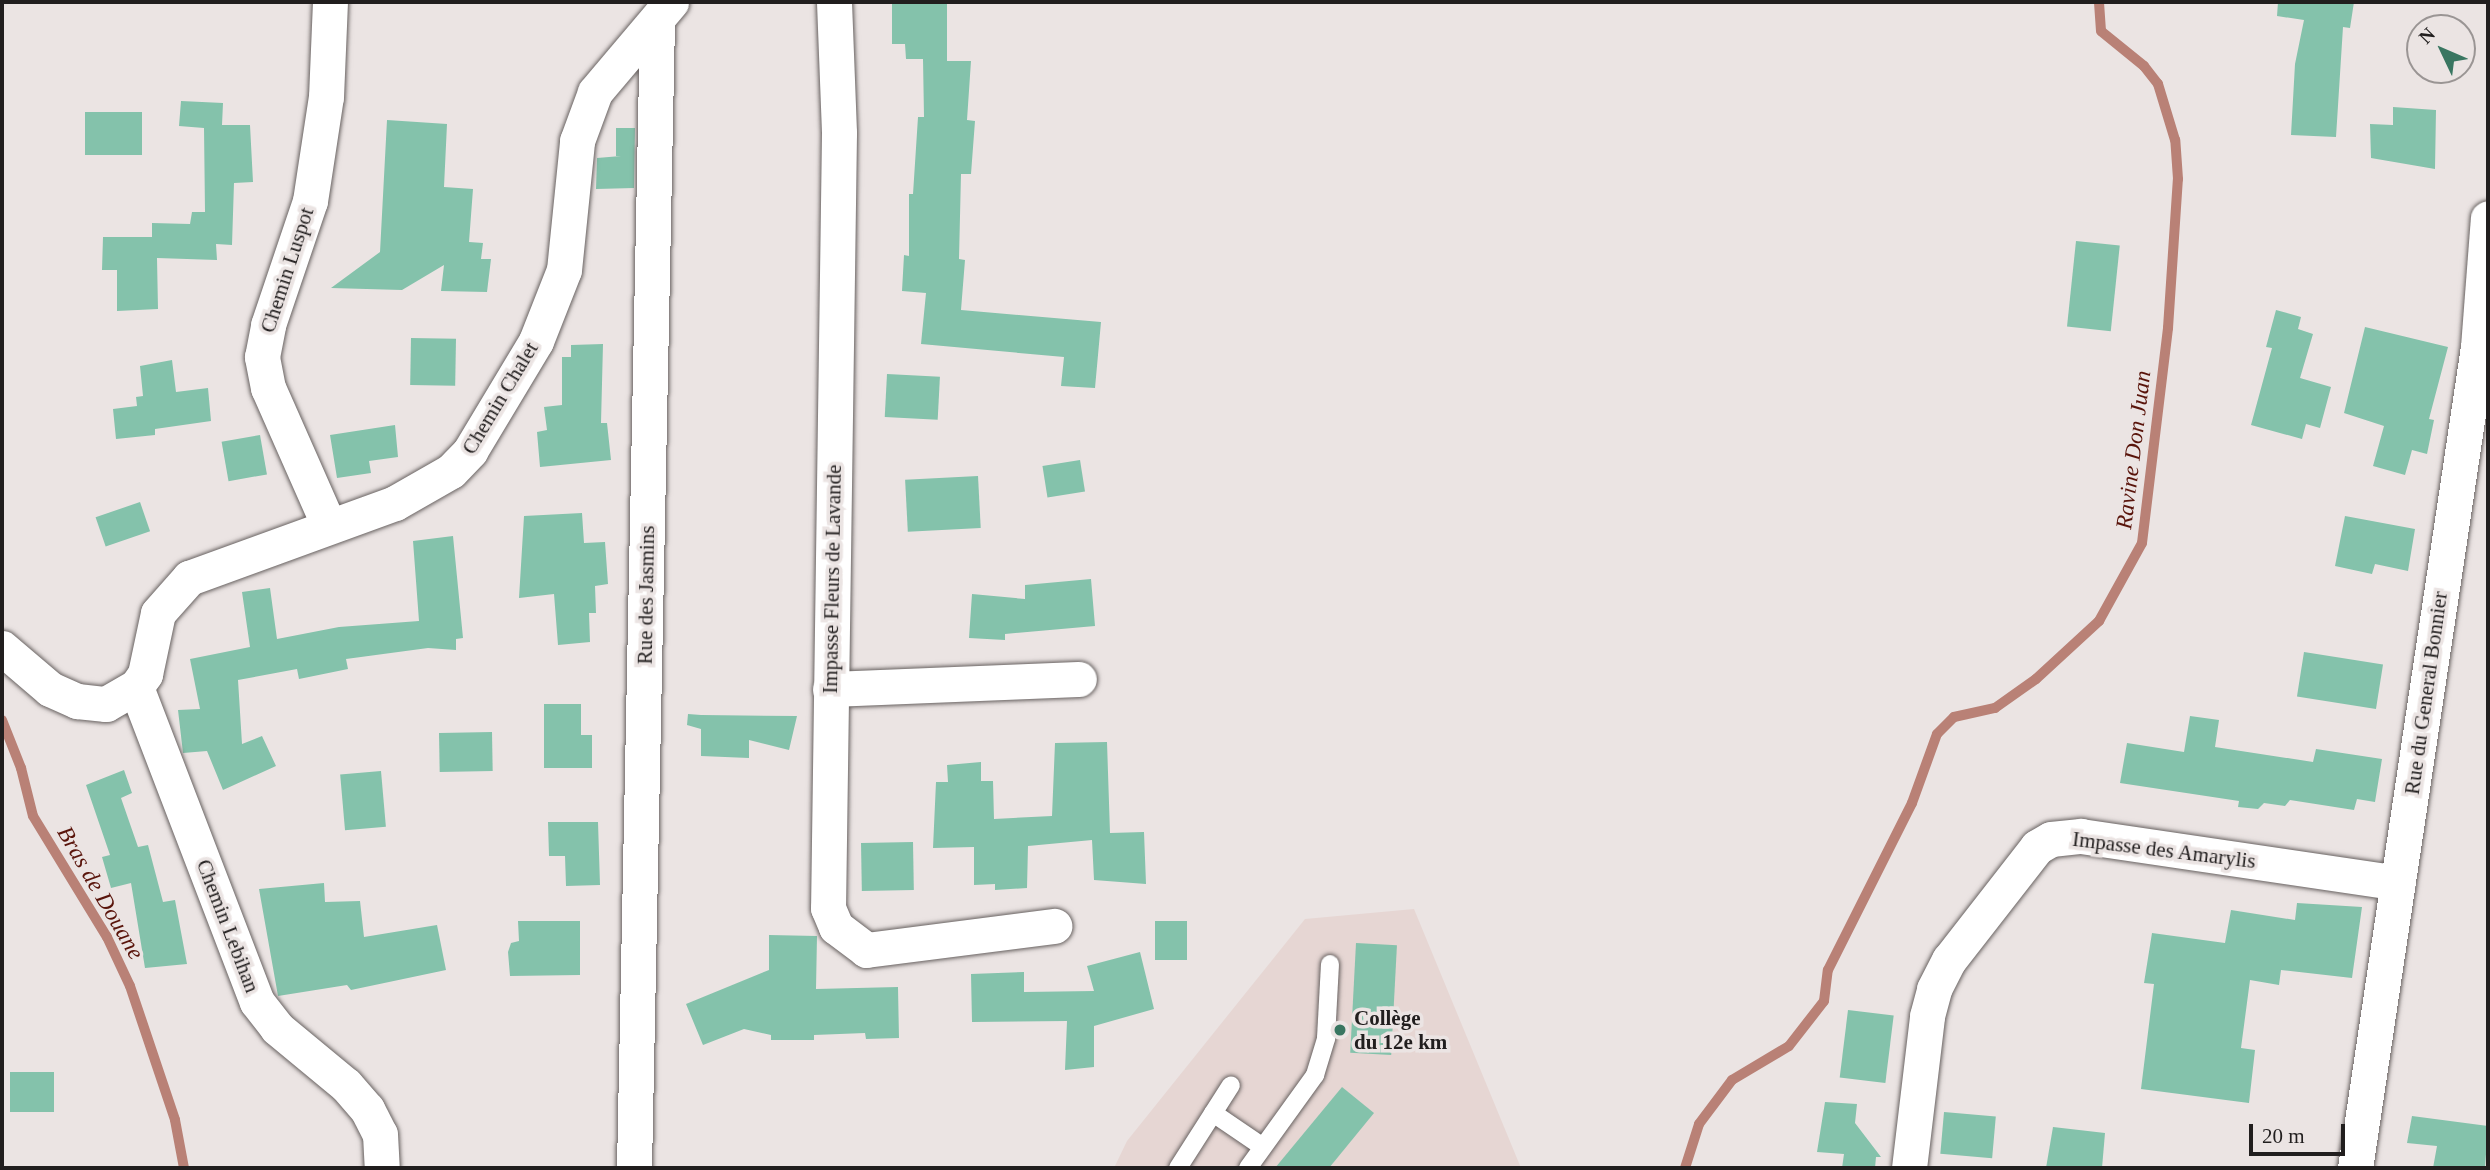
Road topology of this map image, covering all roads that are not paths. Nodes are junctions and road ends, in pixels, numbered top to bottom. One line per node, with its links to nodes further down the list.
1 (330, 2): 5 (street, Chemin Luspot)
2 (834, 2): 9 (street, Impasse Fleurs de Lavande)
3 (664, 12): 5 (street, Chemin Chalet); 17 (street, Rue des Jasmins)
4 (2488, 218): 10 (street, Rue du General Bonnier)
5 (329, 526): 8 (street, Chemin Chalet)
6 (2, 648): 8 (street)
7 (1079, 679): 9 (street)
8 (135, 687): 16 (street, Chemin Lebihan)
9 (830, 689): 11 (street, Impasse Fleurs de Lavande)
10 (2398, 883): 20 (street, Impasse des Amarylis); 21 (street, Rue du General Bonnier)
11 (1054, 926)
12 (1330, 964): 15 (lane)
13 (1231, 1085): 14 (lane)
14 (1213, 1113): 15 (lane); 18 (lane)
15 (1263, 1147): 19 (lane)
16 (382, 1168)
17 (634, 1168)
18 (1178, 1168)
19 (1248, 1168)
20 (1909, 1168)
21 (2355, 1168)

